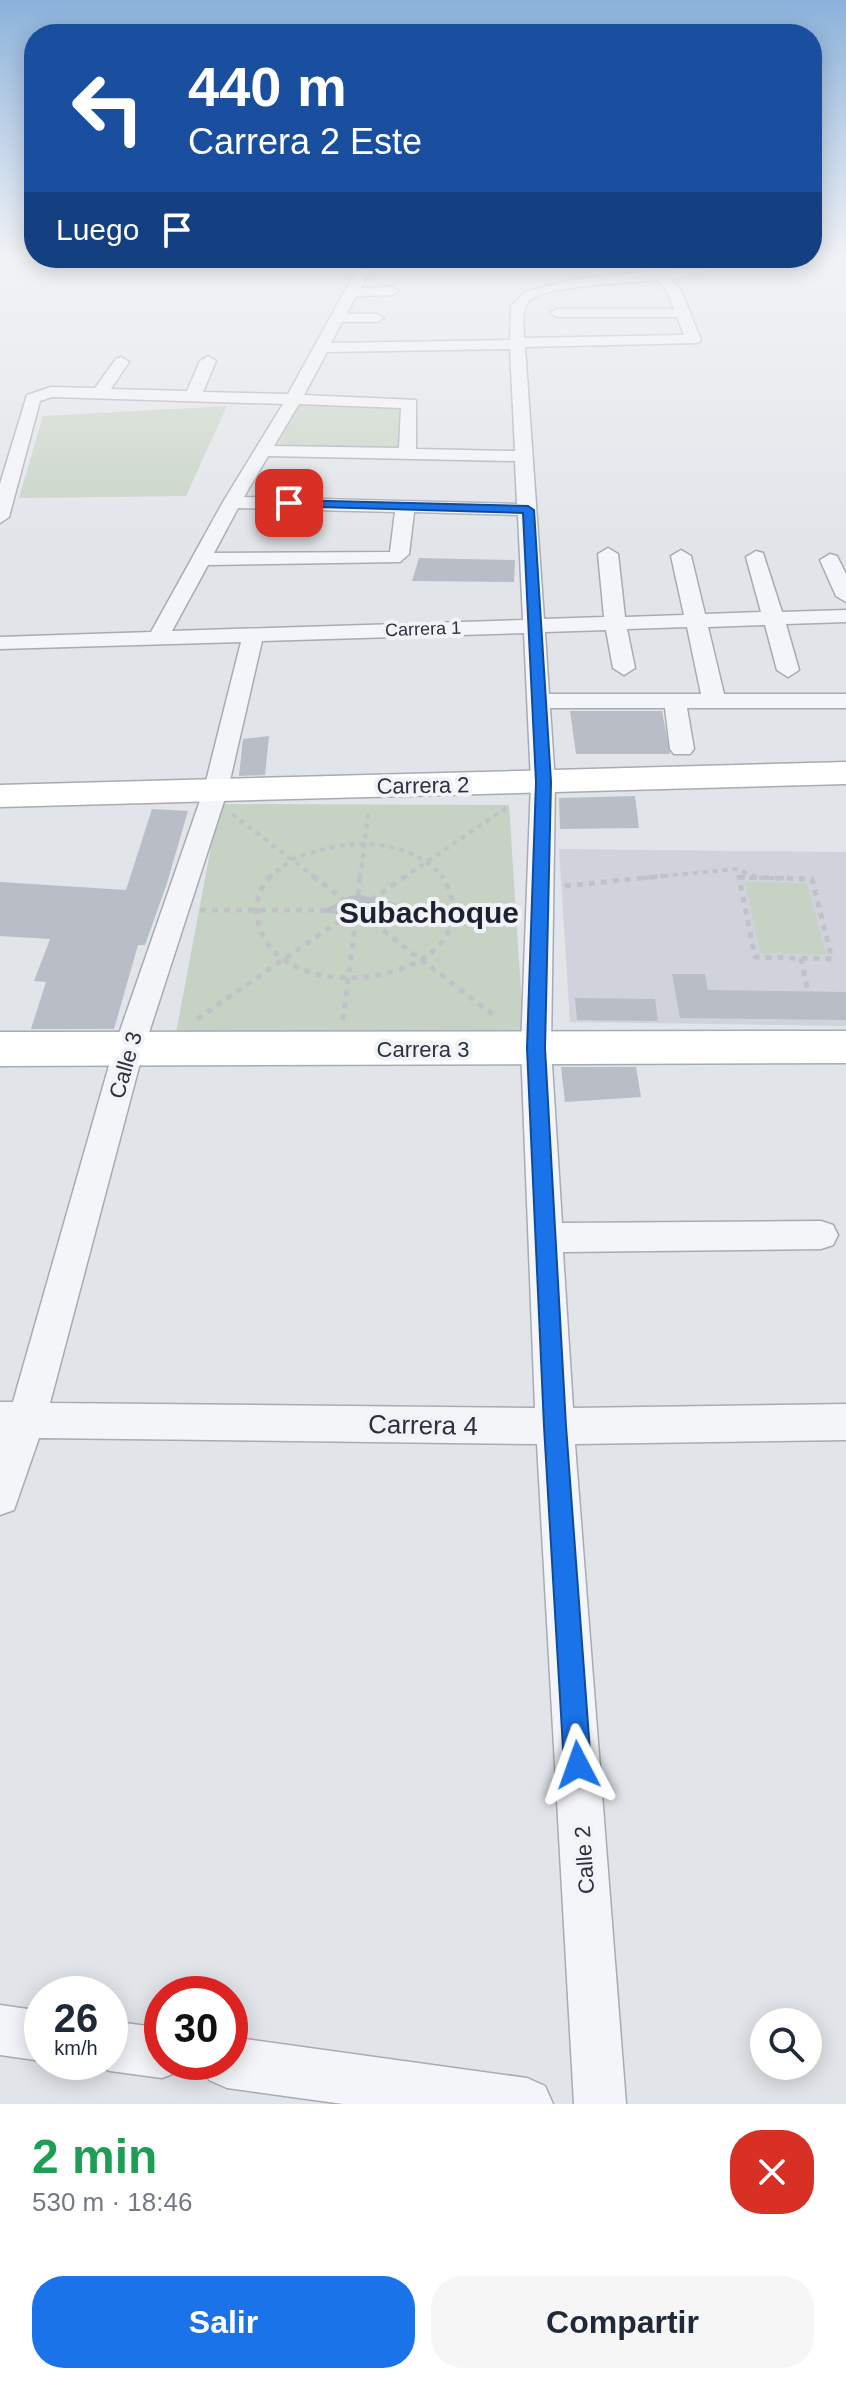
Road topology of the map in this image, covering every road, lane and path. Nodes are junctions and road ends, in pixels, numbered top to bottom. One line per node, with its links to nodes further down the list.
1 (315, 355): 7 (street)
2 (519, 355): 10 (street, Calle 2)
3 (208, 361): 6 (street)
4 (121, 362): 5 (street)
5 (100, 393): 6 (street); 11 (street)
6 (193, 396): 7 (street)
7 (294, 399): 8 (street); 9 (street)
8 (264, 451): 9 (street); 12 (street)
9 (407, 452): 10 (street)
10 (525, 456): 14 (street, Calle 2)
11 (8, 462): 15 (street)
12 (232, 502): 13 (street); 19 (street)
13 (405, 506): 14 (street); 19 (street)
14 (528, 510): 26 (street, Calle 2)
15 (0, 517)
16 (608, 554): 25 (street)
17 (681, 556): 24 (street)
18 (756, 557): 23 (street)
19 (203, 559): 28 (street)
20 (830, 560): 21 (street)
21 (846, 596)
22 (846, 616): 23 (street, Carrera 1)
23 (774, 619): 24 (street, Carrera 1); 31 (street)
24 (694, 621): 25 (street, Carrera 1); 34 (street)
25 (615, 624): 26 (street, Carrera 1); 30 (street)
26 (533, 626): 27 (street, Carrera 1); 32 (street, Calle 2)
27 (253, 635): 28 (street, Carrera 1); 40 (street, Calle 3)
28 (158, 638): 29 (street, Carrera 1)
29 (0, 643)
30 (624, 668)
31 (788, 670)
32 (540, 701): 33 (street); 38 (street, Calle 2)
33 (675, 701): 34 (street); 36 (street)
34 (714, 701): 35 (street)
35 (846, 701)
36 (682, 749)
37 (846, 773): 38 (street, Carrera 2)
38 (543, 782): 39 (street, Carrera 2); 44 (path); 47 (street, Calle 2)
39 (372, 786): 40 (street, Carrera 2); 42 (path)
40 (214, 794): 41 (street, Carrera 2); 43 (path); 50 (street, Calle 3)
41 (0, 796)
42 (365, 843): 43 (path); 44 (path); 46 (path)
43 (291, 859): 48 (path); 51 (path)
44 (427, 862): 49 (path); 54 (path)
45 (757, 877): 47 (path); 58 (path); 58 (path)
46 (358, 895)
47 (547, 898): 54 (path); 64 (street, Calle 2)
48 (344, 900)
49 (371, 900)
50 (175, 910): 51 (path); 67 (street, Calle 3)
51 (254, 910): 52 (path); 59 (path)
52 (342, 910)
53 (372, 910): 54 (path)
54 (455, 910): 60 (path)
55 (348, 915): 59 (path)
56 (364, 916): 60 (path)
57 (356, 917): 61 (path)
58 (801, 958): 62 (path)
59 (283, 960): 61 (path); 67 (path)
60 (422, 960): 61 (path); 64 (path)
61 (348, 979): 66 (path)
62 (808, 992)
63 (846, 1047): 64 (street, Carrera 3)
64 (536, 1048): 66 (street, Carrera 3); 69 (street, Calle 2)
65 (0, 1049): 67 (street, Carrera 3)
66 (340, 1049): 67 (street, Carrera 3)
67 (139, 1050): 70 (street, Calle 3)
68 (821, 1235): 69 (street)
69 (546, 1238): 72 (street, Calle 2)
70 (13, 1420): 72 (street, Carrera 4); 73 (street, Calle 3)
71 (846, 1422): 72 (street, Carrera 4)
72 (555, 1426): 78 (street, Calle 2)
73 (0, 1496)
74 (0, 2030): 75 (street)
75 (24, 2033)
76 (248, 2065): 77 (street)
77 (527, 2104)
78 (600, 2104)

